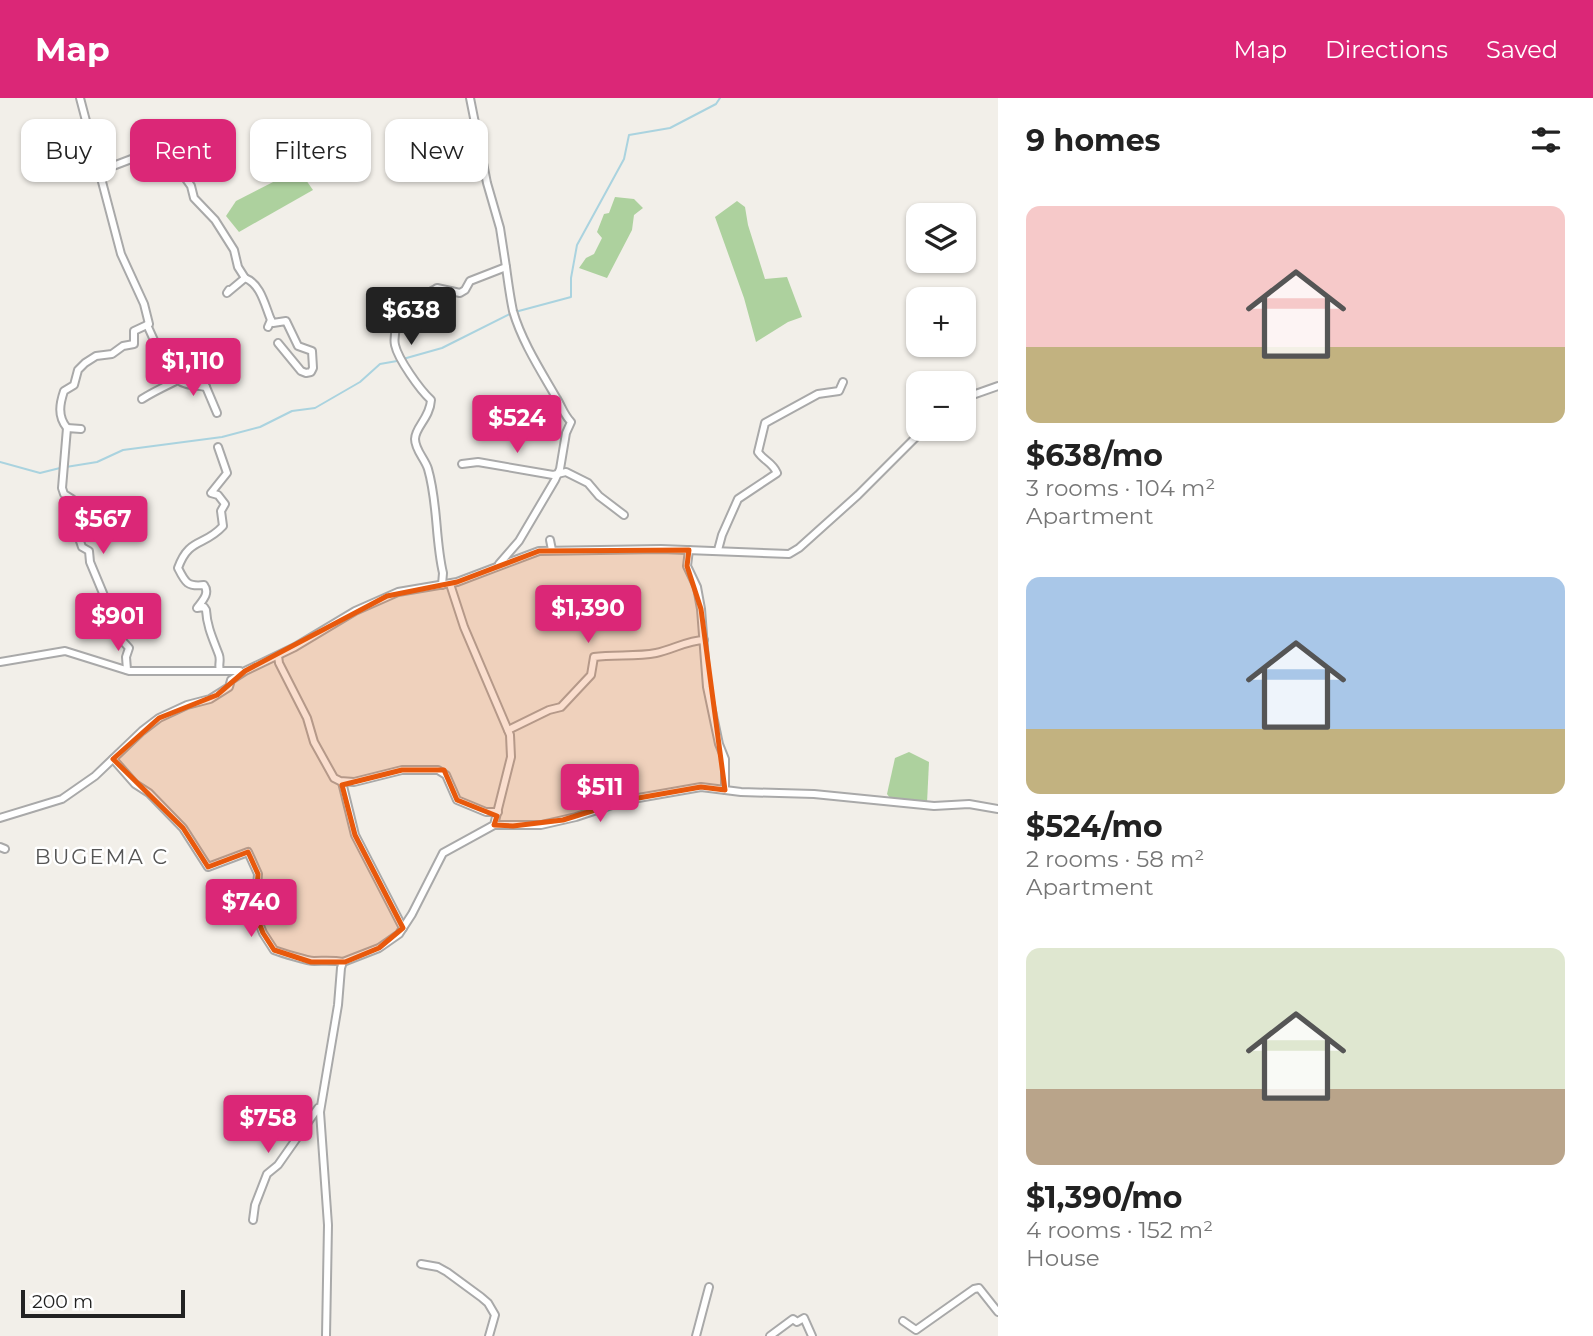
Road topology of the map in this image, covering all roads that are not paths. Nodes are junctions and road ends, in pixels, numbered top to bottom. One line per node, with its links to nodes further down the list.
1 (80, 98): 3 (street)
2 (470, 98): 6 (street)
3 (85, 119)
4 (116, 165): 7 (street)
5 (101, 182): 9 (street)
6 (506, 267): 23 (street); 30 (street)
7 (245, 278): 8 (street); 10 (street)
8 (229, 290)
9 (147, 325): 11 (street); 18 (street)
10 (278, 344)
11 (178, 381): 14 (street); 14 (street); 16 (street)
12 (843, 382): 28 (street)
13 (998, 386): 15 (street)
14 (206, 387): 17 (street)
15 (976, 394)
16 (142, 399)
17 (217, 413)
18 (66, 428): 19 (street); 34 (street)
19 (81, 429)
20 (911, 441): 28 (street)
21 (218, 447): 35 (street)
22 (462, 464): 23 (street)
23 (559, 472): 24 (street); 29 (street)
24 (624, 515)
25 (550, 540): 26 (street)
26 (552, 550): 27 (street); 29 (street)
27 (689, 550): 28 (street); 31 (street)
28 (718, 550)
29 (497, 566): 30 (street)
30 (446, 584): 32 (street); 37 (street)
31 (704, 640): 37 (street); 40 (street)
32 (278, 656): 36 (street); 39 (street)
33 (0, 662): 34 (street)
34 (127, 670): 35 (street)
35 (220, 671): 36 (street)
36 (245, 671): 38 (street)
37 (508, 730): 42 (street)
38 (113, 759): 43 (street); 46 (street)
39 (342, 782): 42 (street); 45 (street)
40 (725, 790): 41 (street); 44 (street)
41 (998, 809)
42 (498, 812): 44 (street)
43 (0, 818)
44 (494, 825): 45 (street)
45 (403, 928): 46 (street)
46 (343, 962): 47 (street)
47 (321, 1104): 48 (street); 53 (street)
48 (253, 1220)
49 (421, 1264): 54 (street)
50 (709, 1287): 55 (street)
51 (998, 1311): 52 (street)
52 (903, 1321)
53 (326, 1336)
54 (489, 1336)
55 (696, 1336)
56 (771, 1336): 57 (street)
57 (812, 1336)

